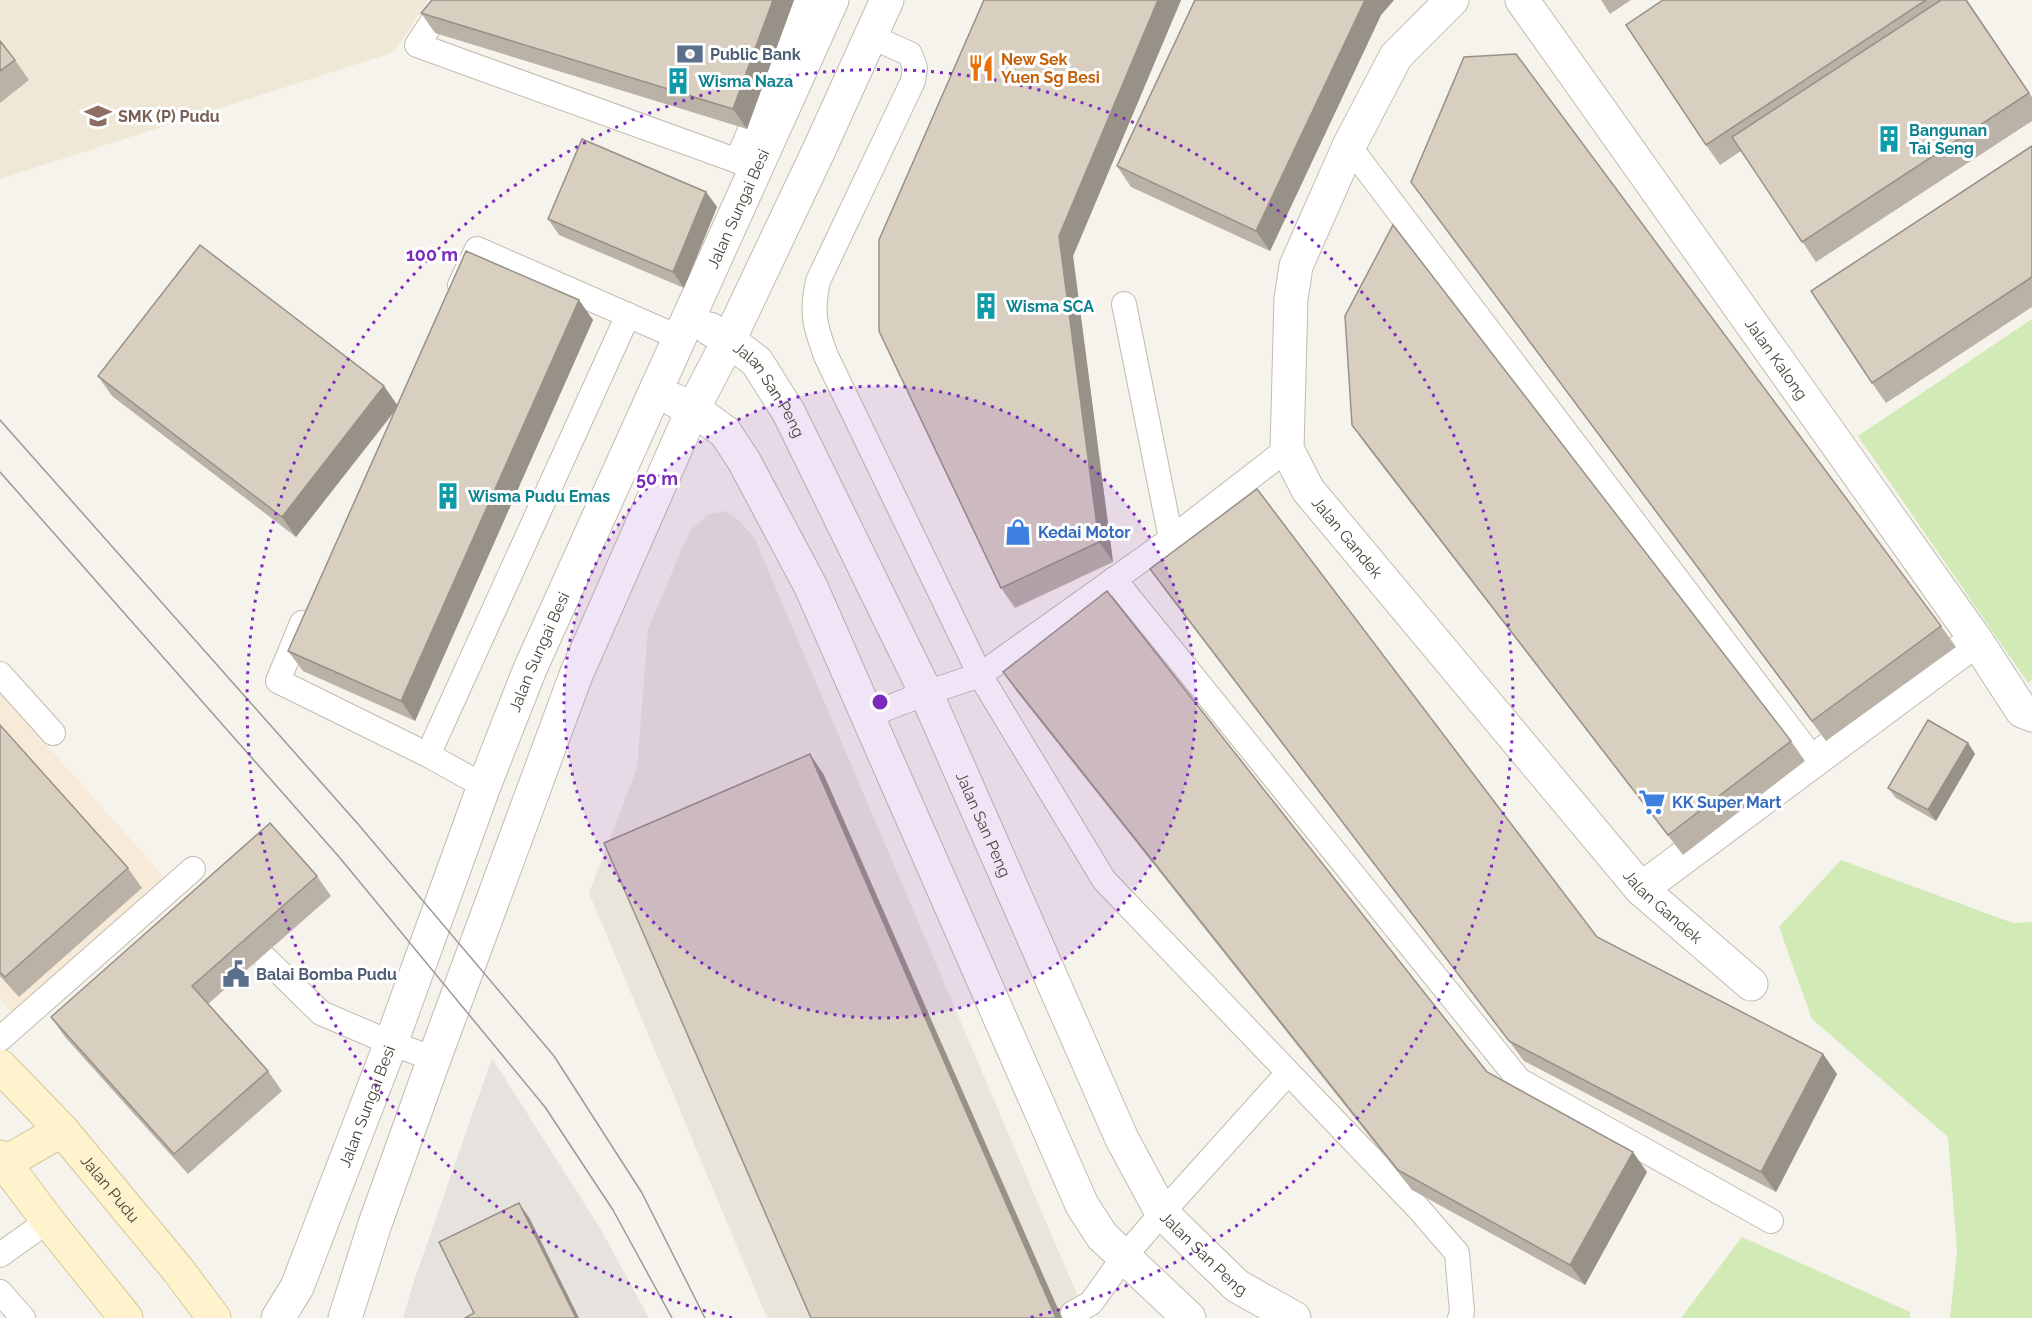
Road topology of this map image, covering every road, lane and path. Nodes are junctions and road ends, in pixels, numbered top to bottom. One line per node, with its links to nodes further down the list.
1 (447, 0): 8 (lane)
2 (887, 0): 6 (street)
3 (1452, 0): 7 (street, Jalan Gandek)
4 (1522, 0): 20 (street, Jalan Kalong)
5 (821, 5): 6 (street); 8 (street, Jalan Sungai Besi)
6 (870, 36): 13 (street); 22 (lane)
7 (1349, 146): 16 (street, Jalan Gandek); 28 (lane)
8 (747, 165): 12 (street, Jalan Sungai Besi)
9 (452, 303): 11 (lane)
10 (1124, 304): 17 (lane)
11 (628, 315): 12 (lane); 27 (lane)
12 (685, 328): 13 (street, Jalan San Peng); 14 (street, Jalan Sungai Besi)
13 (729, 340): 15 (street); 23 (street, Jalan San Peng)
14 (656, 391): 15 (street); 29 (street, Jalan Sungai Besi)
15 (693, 409): 25 (street); 36 (street)
16 (1287, 449): 17 (lane); 31 (street, Jalan Gandek)
17 (1171, 539): 18 (lane)
18 (1114, 579): 22 (lane); 43 (lane)
19 (310, 605): 27 (lane)
20 (1976, 640): 24 (street, Jalan Kalong); 28 (street)
21 (0, 674): 26 (lane)
22 (980, 675): 23 (lane); 38 (lane)
23 (926, 693): 25 (lane); 41 (street, Jalan San Peng)
24 (2032, 715)
25 (867, 717): 45 (street)
26 (53, 733)
27 (429, 755): 29 (lane)
28 (1814, 760): 31 (street)
29 (484, 786): 35 (street, Jalan Sungai Besi)
30 (193, 869): 34 (lane)
31 (1641, 889): 33 (street, Jalan Gandek)
32 (266, 959): 35 (lane)
33 (1751, 984)
34 (0, 1039)
35 (391, 1043): 36 (lane); 51 (street, Jalan Sungai Besi)
36 (434, 1059): 52 (street)
37 (0, 1066): 39 (main road, Jalan Pudu)
38 (1288, 1073): 41 (lane); 55 (lane)
39 (63, 1130): 40 (main road); 50 (main road, Jalan Pudu)
40 (3, 1160): 42 (main road)
41 (1162, 1213): 45 (lane); 54 (street, Jalan San Peng)
42 (48, 1221): 44 (lane); 49 (main road)
43 (1771, 1221)
44 (0, 1255)
45 (1124, 1258): 47 (lane); 53 (street)
46 (0, 1292): 48 (lane)
47 (1073, 1313)
48 (23, 1318)
49 (126, 1318)
50 (214, 1318)
51 (278, 1318)
52 (345, 1318)
53 (1189, 1318)
54 (1294, 1318)
55 (1460, 1318)

